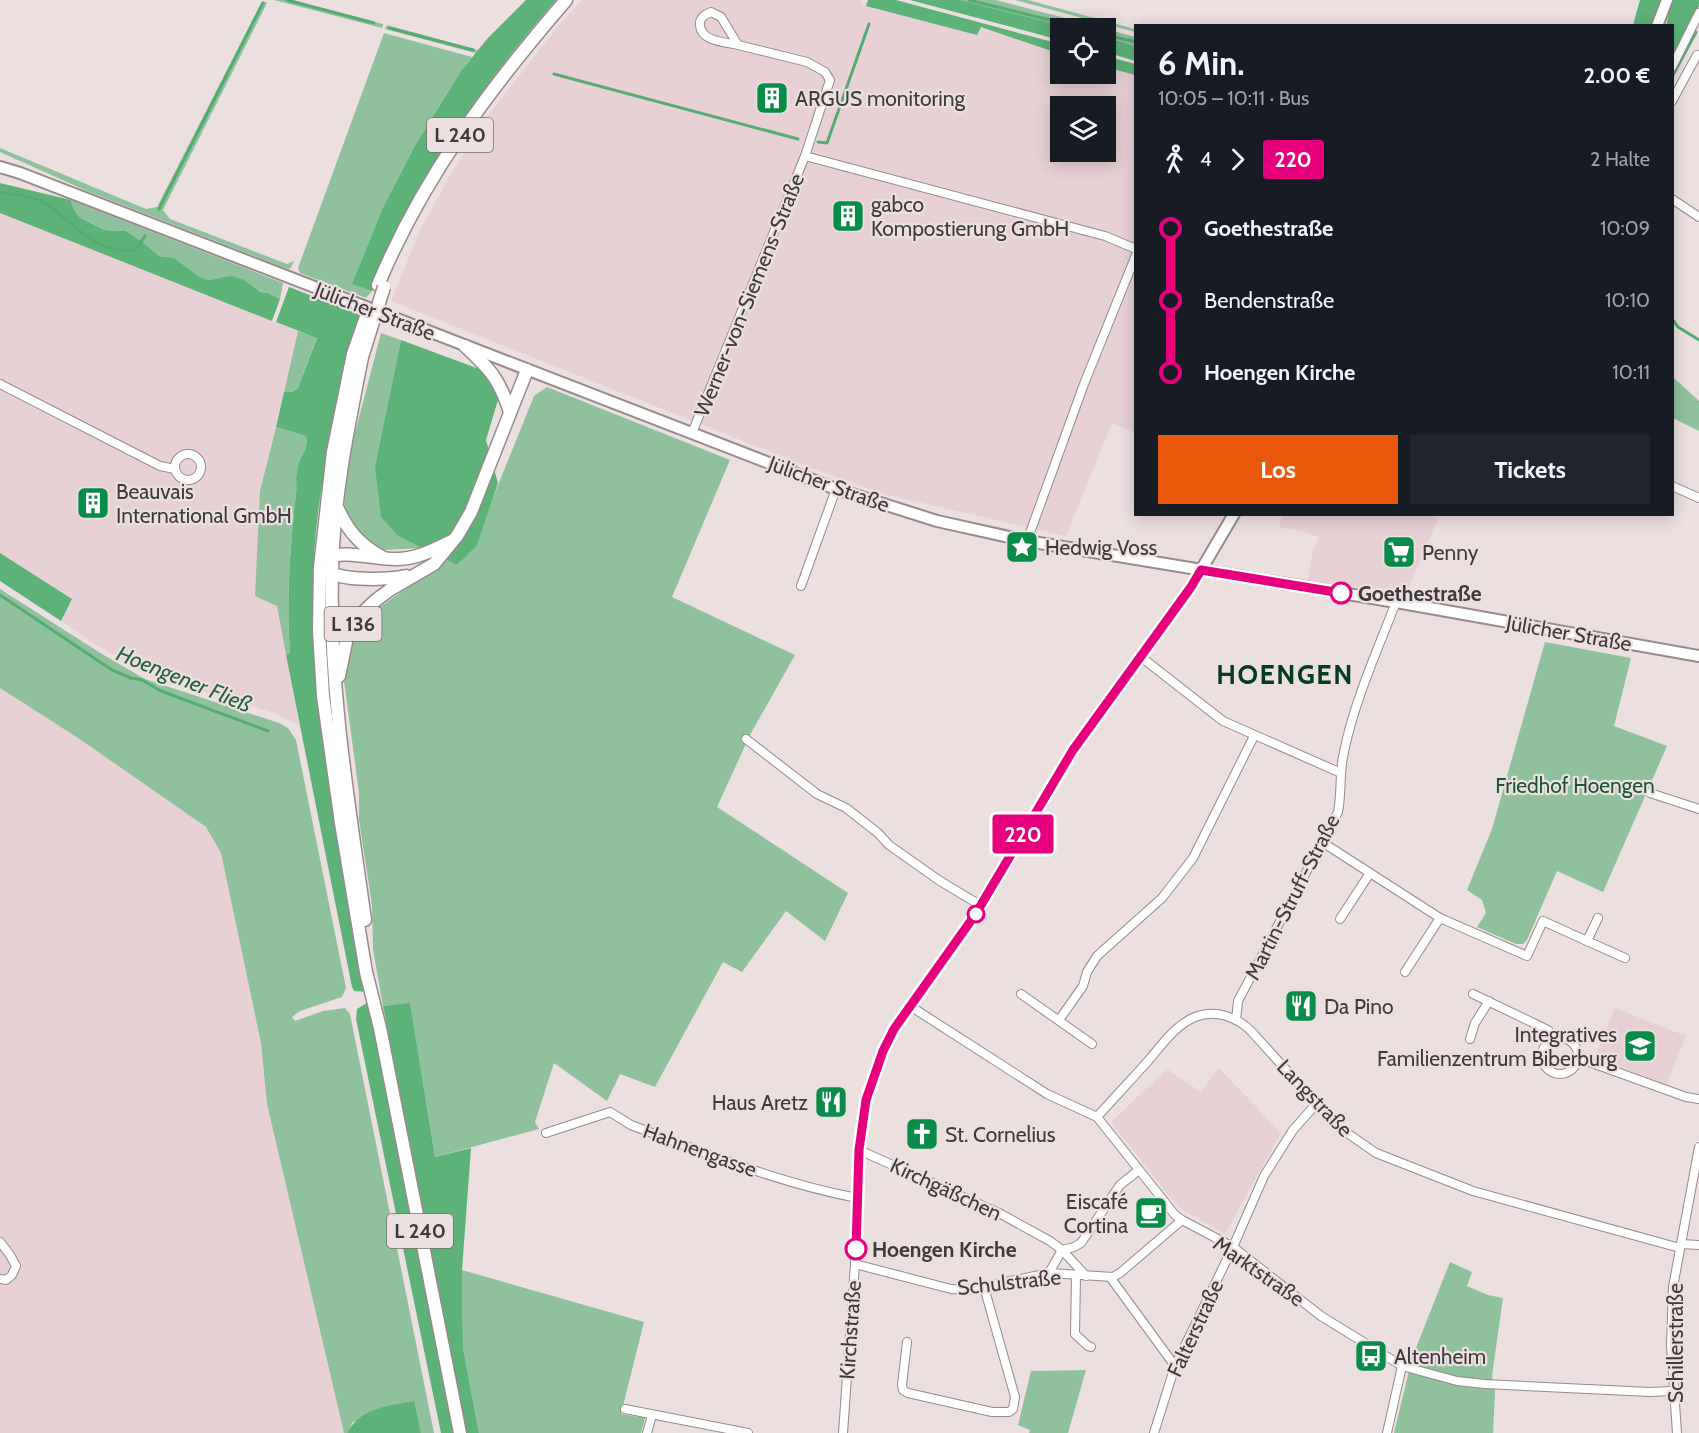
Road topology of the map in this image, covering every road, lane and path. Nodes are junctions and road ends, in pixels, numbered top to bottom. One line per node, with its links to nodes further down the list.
1 (566, 0): 17 (main road, L 240, bridge)
2 (1667, 0): 4 (main road)
3 (1699, 13): 6 (street)
4 (1658, 24)
5 (738, 45): 5 (street, Werner-von-Siemens-Straße); 10 (street, Werner-von-Siemens-Straße)
6 (1682, 48): 7 (street); 8 (street)
7 (1698, 54): 9 (street)
8 (1674, 63)
9 (1674, 96)
10 (806, 156): 14 (street, Werner-von-Siemens-Straße); 21 (street, Werner-von-Siemens-Straße)
11 (0, 167): 16 (main road, Jülicher Straße)
12 (1674, 200): 13 (street)
13 (1699, 217)
14 (1134, 248)
15 (1134, 260): 29 (street)
16 (465, 346): 18 (main road, Jülicher Straße); 20 (main road)
17 (358, 356): 26 (main road, L 240); 32 (main road, L 240)
18 (528, 370): 20 (main road, L 136); 21 (main road, Jülicher Straße)
19 (0, 384): 22 (street)
20 (510, 412): 28 (main road, L 136)
21 (692, 433): 24 (main road, Jülicher Straße)
22 (175, 469)
23 (1674, 487): 25 (street)
24 (836, 489): 29 (main road, Jülicher Straße); 36 (street)
25 (1699, 498)
26 (337, 508): 30 (main road, L 240); 31 (main road)
27 (1233, 516): 33 (main road)
28 (453, 541): 31 (main road); 34 (main road, L 136)
29 (1027, 541): 33 (main road, Jülicher Straße)
30 (332, 555): 31 (main road); 32 (main road); 35 (main road, L 240)
31 (386, 558)
32 (320, 564): 35 (main road, L 136); 54 (main road, L 240)
33 (1201, 570): 37 (main road, Jülicher Straße); 39 (street, Kirchstraße)
34 (414, 574): 35 (main road, L 136); 40 (main road, L 136)
35 (332, 575): 40 (main road, L 240)
36 (801, 586)
37 (1396, 602): 38 (main road, Jülicher Straße); 43 (street, Martin-Struff-Straße)
38 (1699, 656)
39 (1142, 657): 41 (street); 48 (street, Kirchstraße)
40 (336, 701): 54 (main road, L 240)
41 (1254, 736): 43 (street); 60 (street)
42 (746, 739): 48 (street)
43 (1341, 773): 46 (street, Martin-Struff-Straße)
44 (1650, 792): 45 (street)
45 (1699, 808)
46 (1322, 842): 47 (street); 61 (street, Martin-Struff-Straße)
47 (1370, 873): 49 (street); 51 (street)
48 (980, 905): 59 (street, Kirchstraße)
49 (1440, 918): 52 (street); 55 (street)
50 (1598, 918): 52 (street)
51 (1341, 919)
52 (1587, 941): 53 (street)
53 (1624, 958)
54 (369, 970): 94 (main road, L 240)
55 (1405, 972)
56 (1473, 993): 58 (street)
57 (1022, 994): 60 (street)
58 (1489, 1001): 62 (street); 63 (street)
59 (910, 1006): 68 (street, Marktstraße); 71 (street, Kirchstraße)
60 (1059, 1020): 64 (street)
61 (1236, 1020): 67 (street, Langstraße); 68 (street)
62 (1554, 1038): 65 (street); 65 (street)
63 (1470, 1039)
64 (1092, 1044)
65 (1578, 1058): 66 (street)
66 (1699, 1099)
67 (1317, 1103): 77 (street, Langstraße); 78 (street, Falterstraße)
68 (1097, 1117): 72 (street, Marktstraße)
69 (546, 1133): 73 (street, Hahnengasse)
70 (1699, 1147): 77 (street, Schillerstraße)
71 (859, 1150): 73 (street, Kirchstraße); 79 (street, Kirchgäßchen)
72 (1139, 1170): 74 (street, Marktstraße); 79 (street)
73 (857, 1198): 80 (street, Kirchstraße)
74 (1182, 1220): 78 (street, Marktstraße); 84 (street)
75 (0, 1242): 85 (street)
76 (1699, 1245): 77 (street, Langstraße)
77 (1680, 1246): 91 (street, Schillerstraße)
78 (1233, 1247): 89 (street, Falterstraße); 90 (street, Marktstraße)
79 (1062, 1250): 81 (street); 83 (street, Kirchgäßchen)
80 (855, 1264): 86 (street, Schulstraße); 97 (street, Kirchstraße)
81 (1049, 1273): 82 (street, Schulstraße); 86 (street, Schulstraße)
82 (1076, 1275): 83 (street, Schulstraße); 88 (street)
83 (1086, 1276): 84 (street, Schulstraße)
84 (1110, 1277): 89 (street)
85 (0, 1279)
86 (984, 1287): 87 (street)
87 (907, 1342)
88 (1091, 1347)
89 (1175, 1366): 98 (street, Falterstraße)
90 (1402, 1366): 91 (street, Marktstraße); 99 (street)
91 (1673, 1391): 100 (street, Schillerstraße)
92 (625, 1409): 93 (street)
93 (652, 1415): 95 (street); 96 (street)
94 (460, 1433)
95 (647, 1433)
96 (748, 1433)
97 (843, 1433)
98 (1154, 1433)
99 (1387, 1433)
100 (1677, 1433)

